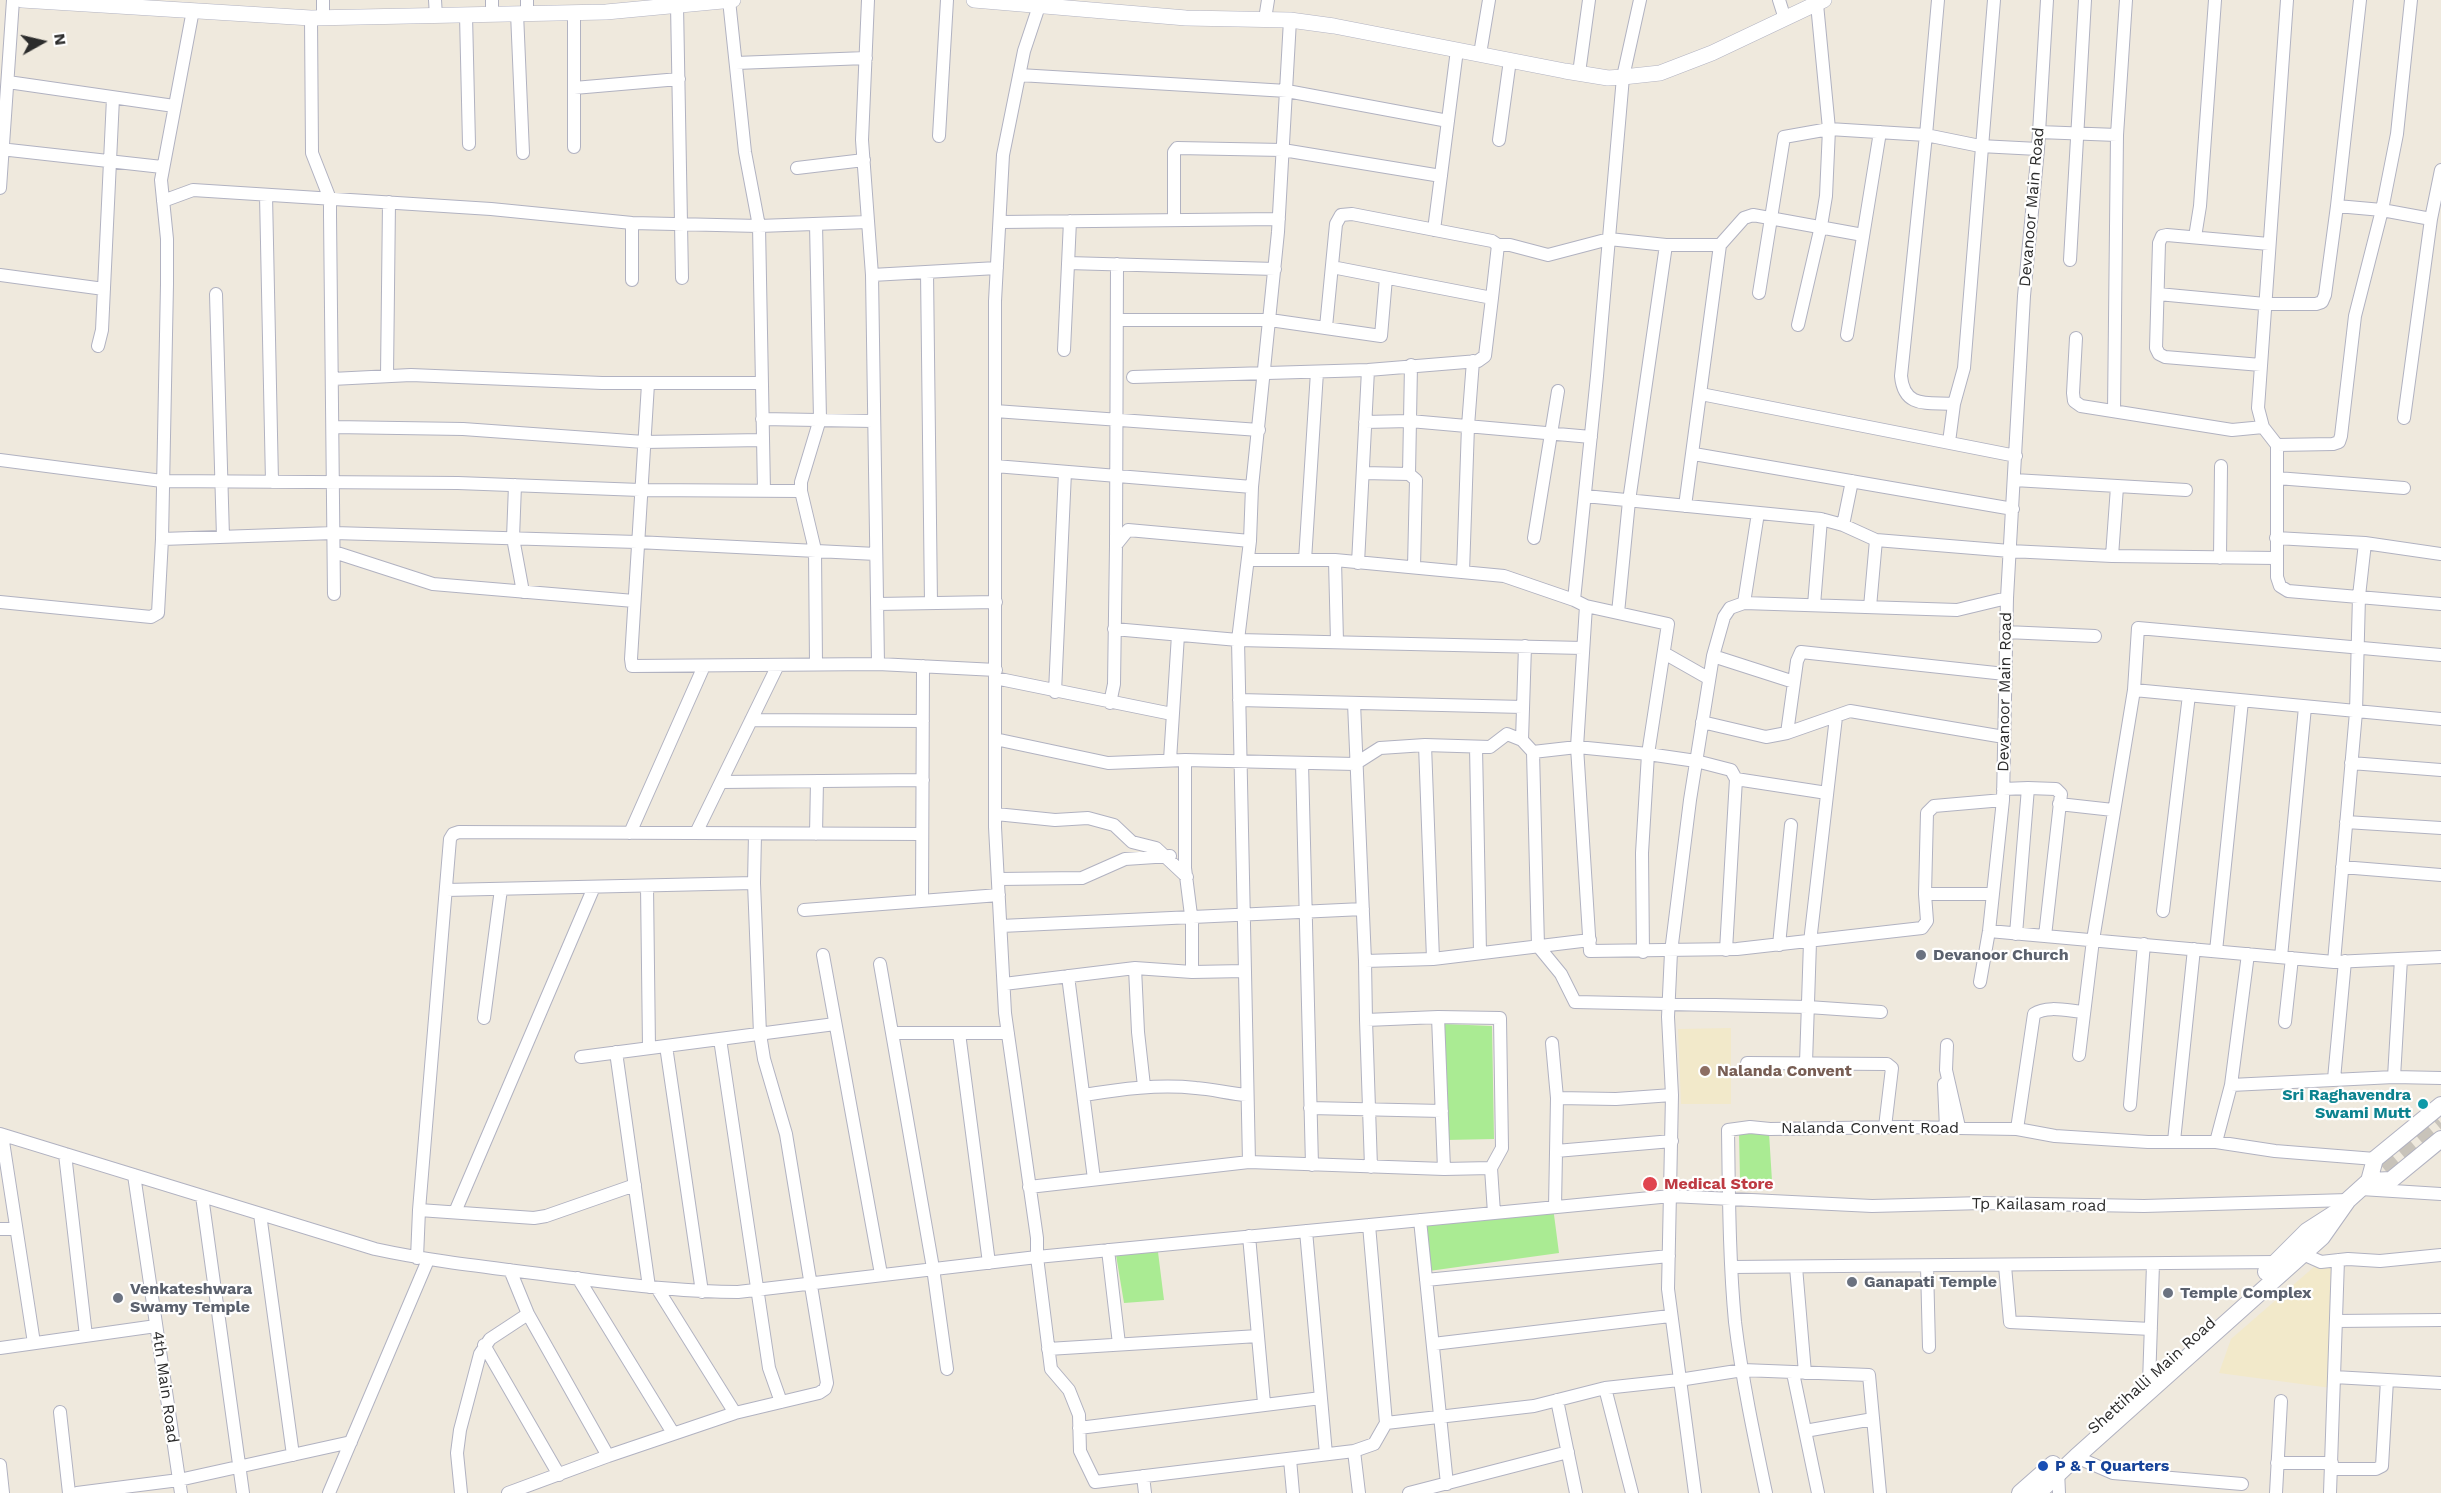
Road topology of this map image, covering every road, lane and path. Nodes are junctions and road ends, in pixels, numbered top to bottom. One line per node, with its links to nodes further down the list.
1 (13, 0): 46 (street)
2 (22, 0): 24 (street)
3 (323, 0): 33 (street)
4 (435, 0): 32 (street)
5 (723, 0): 26 (street); 41 (street)
6 (868, 0): 39 (street)
7 (947, 0): 58 (street)
8 (974, 0): 25 (street)
9 (1268, 0): 34 (street)
10 (1489, 0): 38 (street)
11 (1589, 0): 42 (street)
12 (1640, 0): 44 (street)
13 (1779, 0): 35 (street)
14 (1938, 0): 56 (street)
15 (1994, 0): 61 (street)
16 (2047, 0): 54 (street, Devanoor Main Road)
17 (2085, 0): 55 (street)
18 (2126, 0): 57 (street)
19 (2216, 0): 94 (street)
20 (2288, 0): 97 (street)
21 (2360, 0): 78 (street)
22 (2411, 0): 79 (street)
23 (1821, 2): 35 (street); 52 (street)
24 (127, 3): 29 (street)
25 (1039, 3): 34 (street); 43 (street)
26 (677, 5): 30 (street); 45 (street)
27 (492, 7): 28 (street); 31 (street)
28 (524, 9): 30 (street); 66 (street)
29 (193, 10): 33 (street); 50 (street)
30 (574, 13): 47 (street)
31 (466, 15): 32 (street); 60 (street)
32 (436, 16): 33 (street)
33 (317, 18): 75 (street)
34 (1265, 19): 36 (street)
35 (1785, 19): 44 (street)
36 (1290, 20): 37 (street); 48 (street)
37 (1456, 50): 38 (street); 51 (street)
38 (1480, 54): 40 (street)
39 (866, 58): 41 (street); 67 (street)
40 (1510, 60): 42 (street); 59 (street)
41 (736, 63): 90 (street)
42 (1579, 73): 44 (street)
43 (1019, 75): 48 (street); 86 (street)
44 (1623, 77): 95 (street)
45 (679, 79): 47 (street); 88 (street)
46 (8, 82): 49 (street); 63 (street)
47 (574, 88): 62 (street)
48 (1287, 91): 51 (street); 65 (street)
49 (113, 98): 50 (street); 68 (street)
50 (174, 106): 69 (street)
51 (1448, 121): 72 (street)
52 (1829, 129): 53 (street); 80 (street); 91 (street)
53 (1880, 132): 56 (street); 93 (street)
54 (2039, 132): 55 (street); 64 (street, Devanoor Main Road)
55 (2079, 133): 57 (street); 100 (street)
56 (1926, 135): 61 (street); 139 (street)
57 (2117, 135): 141 (street)
58 (939, 136)
59 (1499, 140)
60 (469, 144)
61 (1980, 146): 64 (street); 139 (street)
62 (574, 147)
63 (1, 149): 68 (street); 73 (street)
64 (2038, 149): 160 (street, Devanoor Main Road)
65 (1284, 150): 72 (street); 81 (street); 83 (street)
66 (523, 153)
67 (864, 160): 70 (street); 85 (street)
68 (110, 161): 69 (street); 112 (street)
69 (162, 167): 76 (street)
70 (796, 168)
71 (2441, 170): 82 (street)
72 (1441, 176): 92 (street)
73 (0, 188)
74 (266, 195): 75 (street); 76 (street); 173 (street)
75 (330, 199): 77 (street); 134 (street)
76 (163, 201): 170 (street)
77 (389, 202): 87 (street); 132 (street)
78 (2337, 206): 79 (street); 117 (street)
79 (2382, 210): 82 (street); 158 (street)
80 (1772, 218): 91 (street); 96 (street); 113 (street)
81 (1279, 219): 83 (street); 105 (street)
82 (2431, 219): 143 (street)
83 (1174, 220): 84 (street)
84 (1070, 221): 86 (street); 101 (street)
85 (868, 222): 89 (street); 108 (street)
86 (1001, 222): 104 (street)
87 (632, 223): 88 (street); 111 (street)
88 (682, 223): 90 (street); 109 (street)
89 (816, 224): 90 (street); 144 (street)
90 (759, 226): 135 (street)
91 (1821, 226): 93 (street); 120 (street)
92 (1434, 230): 98 (street); 103 (street)
93 (1863, 235): 122 (street)
94 (2194, 237): 97 (street); 115 (street)
95 (1609, 238): 98 (street); 99 (street); 154 (street)
96 (1720, 244): 99 (street); 138 (street)
97 (2269, 244): 117 (street)
98 (1498, 245): 116 (street)
99 (1666, 245): 184 (street)
100 (2070, 260)
101 (1068, 263): 102 (street); 125 (street)
102 (1117, 264): 105 (street); 118 (street)
103 (1332, 267): 110 (street); 121 (street)
104 (997, 268): 106 (street); 140 (street)
105 (1275, 268): 119 (street)
106 (927, 272): 108 (street); 223 (street)
107 (0, 275): 112 (street)
108 (872, 275): 146 (street)
109 (682, 278)
110 (1386, 278): 116 (street); 121 (street)
111 (632, 280)
112 (104, 289): 124 (street)
113 (1759, 293)
114 (216, 294): 172 (street)
115 (2158, 294): 117 (street); 127 (street)
116 (1492, 298): 126 (street)
117 (2265, 304): 127 (street)
118 (1117, 320): 119 (street); 145 (street)
119 (1270, 320): 121 (street); 131 (street)
120 (1798, 325)
121 (1326, 327)
122 (1847, 335)
123 (2076, 338): 141 (street)
124 (98, 346)
125 (1064, 350)
126 (1473, 361): 128 (street); 149 (street)
127 (2261, 365): 151 (street)
128 (1411, 366): 129 (street); 147 (street)
129 (1368, 370): 130 (street); 148 (street)
130 (1317, 372): 131 (street); 210 (street)
131 (1265, 373): 133 (street); 152 (street)
132 (387, 376): 134 (street); 136 (street)
133 (1133, 377)
134 (332, 379): 150 (street)
135 (761, 383): 136 (street); 142 (street)
136 (648, 384): 156 (street)
137 (1557, 391): 153 (street)
138 (1701, 394): 157 (street); 159 (street)
139 (1954, 404): 157 (street)
140 (995, 411): 145 (street); 162 (street)
141 (2114, 411): 151 (street)
142 (762, 418): 144 (street); 155 (street)
143 (2404, 418)
144 (820, 420): 146 (street); 182 (street)
145 (1117, 420): 152 (street); 167 (street)
146 (873, 421): 204 (street)
147 (1410, 421): 148 (street); 149 (street); 166 (street)
148 (1365, 422): 165 (street)
149 (1468, 426): 153 (street); 214 (street)
150 (333, 427): 156 (street); 174 (street)
151 (2263, 427): 158 (street)
152 (1259, 430): 176 (street)
153 (1551, 434): 154 (street); 193 (street)
154 (1590, 437): 183 (street)
155 (762, 440): 156 (street); 181 (street)
156 (644, 442): 179 (street)
157 (1949, 442): 160 (street)
158 (2277, 445): 168 (street)
159 (1694, 454): 171 (street); 185 (street)
160 (2016, 456): 169 (street, Devanoor Main Road)
161 (0, 460): 170 (street)
162 (995, 466): 164 (street); 222 (street)
163 (2221, 466): 207 (street)
164 (1065, 472): 167 (street); 253 (street)
165 (1363, 473): 166 (street); 212 (street)
166 (1409, 474): 213 (street)
167 (1116, 476): 176 (street); 200 (street)
168 (2277, 478): 178 (street); 194 (street)
169 (2014, 480): 177 (street); 186 (street, Devanoor Main Road)
170 (162, 481): 172 (street); 195 (street)
171 (1852, 481): 186 (street); 189 (street)
172 (222, 482): 173 (street); 191 (street)
173 (272, 482): 174 (street)
174 (333, 482): 175 (street); 190 (street)
175 (515, 485): 179 (street); 192 (street)
176 (1252, 486): 197 (street)
177 (2117, 487): 180 (street); 206 (street)
178 (2404, 488)
179 (640, 490): 181 (street); 198 (street)
180 (2186, 490)
181 (764, 491): 182 (street)
182 (801, 491): 201 (street)
183 (1585, 496): 184 (street); 219 (street)
184 (1629, 501): 185 (street); 230 (street)
185 (1685, 506): 187 (street)
186 (2013, 509): 202 (street, Devanoor Main Road)
187 (1758, 513): 188 (street); 224 (street)
188 (1821, 519): 189 (street); 227 (street)
189 (1843, 525): 196 (street)
190 (334, 533): 191 (street); 192 (street); 203 (street)
191 (223, 537): 195 (street)
192 (513, 538): 198 (street); 215 (street)
193 (1534, 538)
194 (2276, 538): 199 (street); 208 (street)
195 (162, 539): 221 (street)
196 (1876, 540): 202 (street); 229 (street)
197 (1250, 541): 200 (street); 209 (street)
198 (637, 542): 201 (street); 220 (street)
199 (2365, 543): 205 (street); 217 (street)
200 (1116, 545): 231 (street)
201 (815, 550): 204 (street); 243 (street)
202 (2010, 551): 206 (street); 218 (street, Devanoor Main Road)
203 (334, 552): 215 (street); 216 (street)
204 (876, 554): 225 (street)
205 (2441, 554)
206 (2112, 556): 207 (street)
207 (2220, 558): 208 (street)
208 (2276, 558): 217 (street)
209 (1248, 560): 210 (street); 235 (street)
210 (1305, 560): 211 (street)
211 (1335, 560): 212 (street); 236 (street)
212 (1358, 562): 213 (street)
213 (1414, 567): 214 (street)
214 (1463, 572): 219 (street)
215 (523, 592): 220 (street)
216 (334, 594)
217 (2359, 596): 226 (street); 239 (street)
218 (2007, 598): 229 (street); 232 (street, Devanoor Main Road)
219 (1574, 600): 228 (street)
220 (634, 601): 246 (street)
221 (0, 602)
222 (996, 602): 223 (street); 248 (street)
223 (931, 603): 225 (street)
224 (1744, 603): 227 (street); 242 (street)
225 (877, 604): 244 (street)
226 (2441, 604)
227 (1814, 605): 229 (street)
228 (1586, 606): 230 (street); 238 (street)
229 (1870, 607)
230 (1618, 613): 240 (street)
231 (1114, 629): 233 (street); 257 (street)
232 (2006, 632): 234 (street); 249 (street, Devanoor Main Road)
233 (1178, 634): 235 (street); 262 (street)
234 (2095, 636)
235 (1238, 640): 236 (street); 255 (street)
236 (1337, 642): 237 (street)
237 (1525, 646): 238 (street); 259 (street)
238 (1583, 648): 274 (street)
239 (2356, 648): 241 (street); 252 (street); 261 (street)
240 (1664, 653): 250 (street); 276 (street)
241 (2441, 655)
242 (1713, 656): 250 (street); 251 (street)
243 (816, 664): 244 (street); 245 (street)
244 (878, 664): 247 (street)
245 (778, 665): 246 (street); 265 (street)
246 (704, 666): 298 (street)
247 (923, 666): 248 (street); 266 (street)
248 (996, 674): 253 (street); 270 (street)
249 (2005, 674): 251 (street); 269 (street, Devanoor Main Road)
250 (1708, 678): 267 (street)
251 (1794, 682): 268 (street)
252 (2134, 690): 254 (street); 293 (street)
253 (1056, 692): 257 (street)
254 (2189, 695): 256 (street); 322 (street)
255 (1239, 700): 258 (street); 280 (street)
256 (2242, 700): 260 (street); 338 (street)
257 (1110, 703): 262 (street)
258 (1354, 703): 259 (street); 282 (street)
259 (1523, 707): 271 (street)
260 (2305, 707): 261 (street); 346 (street)
261 (2356, 712): 264 (street); 283 (street)
262 (1172, 714): 277 (street)
263 (1836, 717): 268 (street); 269 (street); 290 (street)
264 (2441, 719)
265 (751, 720): 266 (street); 288 (street)
266 (923, 721): 286 (street)
267 (1702, 722): 268 (street); 279 (street)
268 (1787, 734)
269 (2004, 737): 291 (street, Devanoor Main Road)
270 (995, 739): 277 (street); 294 (street)
271 (1522, 740): 273 (street); 275 (street)
272 (1425, 745): 273 (street); 282 (street); 345 (street)
273 (1476, 747): 341 (street)
274 (1577, 747): 275 (street); 276 (street); 330 (street)
275 (1533, 752): 335 (street)
276 (1648, 754): 279 (street); 339 (street)
277 (1170, 760): 278 (street)
278 (1185, 760): 280 (street); 304 (street)
279 (1696, 761): 285 (street); 340 (street)
280 (1240, 762): 281 (street); 324 (street)
281 (1302, 763): 282 (street); 323 (street)
282 (1355, 764): 320 (street)
283 (2351, 764): 284 (street); 295 (street)
284 (2441, 770)
285 (1736, 779): 290 (street); 337 (street)
286 (923, 780): 287 (street); 302 (street)
287 (817, 781): 288 (street); 301 (street)
288 (721, 782): 299 (street)
289 (2028, 788): 291 (street); 292 (street); 328 (street)
290 (1827, 793): 332 (street)
291 (2003, 794): 316 (street); 317 (street, Devanoor Main Road)
292 (2059, 804): 293 (street); 329 (street)
293 (2113, 810): 331 (street)
294 (996, 814): 303 (street); 310 (street)
295 (2346, 822): 297 (street); 307 (street)
296 (1791, 825): 334 (street)
297 (2441, 828)
298 (630, 833): 299 (street); 315 (street)
299 (696, 833): 300 (street)
300 (755, 834): 301 (street); 311 (street)
301 (816, 834): 302 (street)
302 (922, 834): 319 (street)
303 (1132, 842): 305 (street); 306 (street)
304 (1185, 851): 305 (street); 309 (street)
305 (1166, 858): 306 (street); 309 (street)
306 (1125, 859): 310 (street)
307 (2342, 867): 308 (street); 349 (street)
308 (2441, 875)
309 (1186, 877): 325 (street)
310 (999, 879): 318 (street)
311 (754, 883): 312 (street); 368 (street)
312 (647, 886): 313 (street); 374 (street)
313 (594, 887): 314 (street); 423 (street)
314 (501, 889): 315 (street); 362 (street)
315 (446, 890): 422 (street)
316 (1925, 894): 317 (street); 332 (street)
317 (1992, 894): 327 (street, Devanoor Main Road)
318 (999, 895): 319 (street); 326 (street)
319 (922, 901): 321 (street)
320 (1363, 909): 323 (street); 348 (street)
321 (804, 910)
322 (2163, 911)
323 (1305, 912): 324 (street); 392 (street)
324 (1244, 915): 325 (street); 353 (street)
325 (1192, 917): 326 (street); 352 (street)
326 (1001, 926): 356 (street)
327 (1989, 931): 328 (street); 355 (street, Devanoor Main Road)
328 (2016, 933): 329 (street)
329 (2045, 936): 331 (street)
330 (1590, 940): 335 (street); 339 (street)
331 (2093, 940): 333 (street); 360 (street)
332 (1810, 942): 334 (street); 358 (street)
333 (2144, 944): 336 (street); 390 (street)
334 (1779, 945): 337 (street)
335 (1538, 946): 341 (street); 357 (street)
336 (2194, 949): 338 (street); 402 (street)
337 (1726, 950): 340 (street)
338 (2216, 951): 342 (street)
339 (1643, 952): 340 (street)
340 (1671, 952): 357 (street)
341 (1480, 953): 345 (street)
342 (2248, 954): 346 (street); 384 (street)
343 (823, 955): 365 (street)
344 (2441, 957): 347 (street)
345 (1433, 958): 348 (street)
346 (2286, 958): 349 (street); 364 (street)
347 (2401, 959): 349 (street); 381 (street)
348 (1365, 961): 363 (street)
349 (2340, 961): 383 (street)
350 (880, 964): 366 (street)
351 (1135, 968): 352 (street); 354 (street); 385 (street)
352 (1192, 972): 353 (street)
353 (1245, 972): 387 (street)
354 (1068, 976): 356 (street); 386 (street)
355 (1980, 982)
356 (1004, 984): 369 (street)
357 (1669, 1003): 358 (street); 388 (street)
358 (1808, 1007): 359 (street); 379 (street)
359 (1881, 1012)
360 (2084, 1012): 376 (street); 398 (street)
361 (1438, 1017): 363 (street); 394 (street); 410 (street)
362 (484, 1018)
363 (1366, 1020): 393 (street)
364 (2285, 1022)
365 (835, 1024): 368 (street); 448 (street)
366 (892, 1033): 367 (street); 446 (street)
367 (959, 1033): 369 (street); 439 (street)
368 (760, 1034): 370 (street); 451 (street)
369 (1008, 1034): 415 (street)
370 (720, 1039): 373 (street); 453 (street)
371 (1552, 1042): 389 (street)
372 (1947, 1045): 396 (street)
373 (666, 1046): 374 (street); 454 (street)
374 (649, 1048): 375 (street)
375 (616, 1053): 377 (street); 414 (street)
376 (2079, 1054)
377 (581, 1057)
378 (1747, 1063): 379 (street)
379 (1806, 1063): 395 (street)
380 (1943, 1073): 397 (street)
381 (2394, 1077): 382 (street); 383 (street)
382 (2441, 1078)
383 (2334, 1079): 384 (street)
384 (2231, 1085): 403 (street)
385 (1144, 1086): 386 (street); 387 (street)
386 (1084, 1095): 413 (street)
387 (1247, 1095): 406 (street)
388 (1672, 1095): 389 (street); 401 (street)
389 (1557, 1098): 404 (street)
390 (2130, 1105)
391 (2441, 1105): 407 (main road)
392 (1310, 1108): 393 (street); 408 (street)
393 (1369, 1109): 394 (street); 409 (street)
394 (1442, 1111): 411 (street)
395 (1885, 1127): 397 (street, Nalanda Convent Road); 420 (street, Nalanda Convent Road)
396 (1959, 1127): 397 (street, Nalanda Convent Road); 398 (street, Nalanda Convent Road)
397 (1946, 1128)
398 (2017, 1129): 402 (street, Nalanda Convent Road)
399 (1, 1134): 405 (street, Tp Kailasam road); 429 (street)
400 (2441, 1138): 417 (main road)
401 (1671, 1141): 404 (street); 419 (street)
402 (2174, 1141): 403 (street, Nalanda Convent Road)
403 (2216, 1142): 407 (street, Nalanda Convent Road)
404 (1556, 1151): 421 (street)
405 (65, 1154): 412 (street, Tp Kailasam road); 461 (street)
406 (1249, 1162): 408 (street); 413 (street)
407 (2380, 1165): 417 (main road, Shettihalli Main Road)
408 (1312, 1166): 409 (street)
409 (1371, 1167): 411 (street)
410 (1491, 1168): 411 (street); 424 (street)
411 (1444, 1169)
412 (134, 1175): 418 (street, Tp Kailasam road); 459 (street, 4th Main Road)
413 (1094, 1179): 415 (street)
414 (635, 1185): 423 (street); 452 (street)
415 (1029, 1186): 436 (street)
416 (2441, 1194): 417 (street, Tp Kailasam road)
417 (2354, 1195): 420 (street, Tp Kailasam road); 433 (main road, Shettihalli Main Road); 443 (main road, Shettihalli Main Road)
418 (202, 1196): 425 (street, Tp Kailasam road); 502 (street)
419 (1671, 1196): 420 (street, Tp Kailasam road); 421 (street, Tp Kailasam road); 434 (street)
420 (1729, 1200): 444 (street, Nalanda Convent Road)
421 (1555, 1207): 424 (street, Tp Kailasam road)
422 (419, 1210): 423 (street); 437 (street)
423 (455, 1212)
424 (1494, 1213): 426 (street, Tp Kailasam road)
425 (260, 1214): 437 (street, Tp Kailasam road); 496 (street)
426 (1420, 1220): 427 (street, Tp Kailasam road); 450 (street)
427 (1369, 1225): 430 (street, Tp Kailasam road); 488 (street)
428 (0, 1229): 429 (street)
429 (16, 1229): 463 (street)
430 (1306, 1231): 431 (street, Tp Kailasam road); 479 (street)
431 (1249, 1236): 432 (street, Tp Kailasam road); 462 (street)
432 (1108, 1250): 436 (street, Tp Kailasam road); 464 (street)
433 (2303, 1254): 438 (street); 443 (main road, Shettihalli Main Road)
434 (1669, 1256): 450 (street); 456 (street)
435 (2441, 1256): 438 (street)
436 (1037, 1257): 439 (street, Tp Kailasam road); 469 (street)
437 (423, 1259): 447 (street, Tp Kailasam road); 492 (street)
438 (2338, 1260): 458 (street)
439 (988, 1263): 446 (street, Tp Kailasam road)
440 (2153, 1264): 442 (street); 443 (street); 460 (street)
441 (1927, 1266): 442 (street); 445 (street); 468 (street)
442 (2006, 1266): 460 (street)
443 (2281, 1266): 476 (main road, Shettihalli Main Road); 498 (main road, Shettihalli Main Road)
444 (1732, 1267): 445 (street); 471 (street, Nalanda Convent Road)
445 (1796, 1267): 472 (street)
446 (933, 1268): 448 (street, Tp Kailasam road); 470 (street)
447 (510, 1270): 449 (street, Tp Kailasam road); 455 (street)
448 (881, 1274): 451 (street, Tp Kailasam road)
449 (578, 1278): 452 (street, Tp Kailasam road); 491 (street)
450 (1426, 1280): 465 (street)
451 (811, 1283): 453 (street, Tp Kailasam road); 482 (street)
452 (653, 1287): 454 (street, Tp Kailasam road); 485 (street)
453 (758, 1289): 454 (street, Tp Kailasam road); 482 (street)
454 (702, 1292)
455 (528, 1314): 466 (street); 497 (street)
456 (1670, 1316): 465 (street); 474 (street)
457 (2441, 1320): 458 (street)
458 (2336, 1321): 473 (street)
459 (156, 1326): 461 (street); 509 (street, 4th Main Road)
460 (2151, 1329): 476 (street)
461 (86, 1336): 463 (street)
462 (1258, 1336): 464 (street); 483 (street)
463 (34, 1343): 467 (street)
464 (1119, 1344): 469 (street)
465 (1433, 1344): 486 (street)
466 (484, 1345): 505 (street); 515 (street)
467 (0, 1347)
468 (1929, 1347)
469 (1048, 1349): 489 (street)
470 (947, 1369)
471 (1743, 1370): 472 (street); 474 (street); 524 (street, Nalanda Convent Road)
472 (1799, 1373): 487 (street); 490 (street)
473 (2334, 1377): 475 (street); 503 (street)
474 (1679, 1380): 478 (street); 523 (street)
475 (2387, 1380): 477 (street); 503 (street)
476 (2149, 1383): 504 (main road, Shettihalli Main Road)
477 (2441, 1383)
478 (1605, 1388): 480 (street); 522 (street)
479 (1321, 1398): 483 (street); 495 (street)
480 (1557, 1400): 486 (street); 494 (street)
481 (2281, 1401): 500 (street)
482 (781, 1402): 485 (street)
483 (1264, 1403): 489 (street)
484 (60, 1412): 511 (street)
485 (735, 1413): 491 (street)
486 (1439, 1416): 488 (street); 507 (street)
487 (1873, 1419): 490 (street); 526 (street)
488 (1386, 1423): 493 (street)
489 (1079, 1428): 506 (street)
490 (1805, 1431): 525 (street)
491 (673, 1434): 497 (street)
492 (351, 1442): 496 (street); 514 (street)
493 (1354, 1451): 495 (street); 519 (street)
494 (1568, 1452): 507 (street); 521 (street)
495 (1326, 1454): 499 (street)
496 (293, 1455): 502 (street)
497 (608, 1456): 505 (street)
498 (2076, 1456): 504 (main road, Shettihalli Main Road); 508 (street)
499 (1290, 1459): 506 (street); 518 (street)
500 (2277, 1463): 503 (street); 530 (street)
501 (0, 1465): 510 (street)
502 (241, 1466): 509 (street); 513 (street)
503 (2332, 1466): 531 (street)
504 (2057, 1467): 527 (main road, Shettihalli Main Road); 528 (main road, Shettihalli Main Road); 529 (street)
505 (559, 1475): 516 (street)
506 (1143, 1476): 517 (street)
507 (1447, 1484): 520 (street)
508 (2242, 1484)
509 (180, 1487): 512 (street)
510 (3, 1493)
511 (69, 1493)
512 (77, 1493)
513 (243, 1493)
514 (329, 1493)
515 (461, 1493)
516 (508, 1493)
517 (1145, 1493)
518 (1293, 1493)
519 (1359, 1493)
520 (1409, 1493)
521 (1576, 1493)
522 (1632, 1493)
523 (1695, 1493)
524 (1766, 1493)
525 (1818, 1493)
526 (1880, 1493)
527 (2020, 1493)
528 (2038, 1493)
529 (2059, 1493)
530 (2276, 1493)
531 (2330, 1493)

